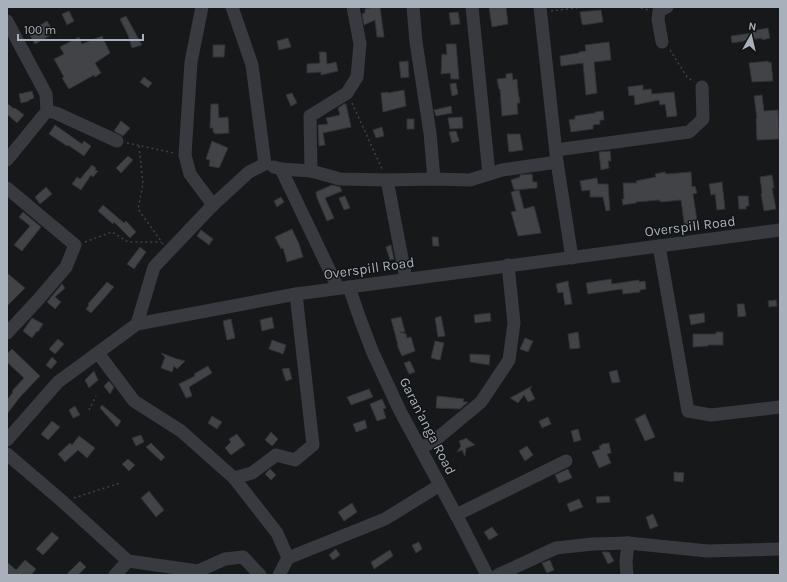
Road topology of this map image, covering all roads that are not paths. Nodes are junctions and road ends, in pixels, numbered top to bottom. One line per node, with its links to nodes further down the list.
1 (202, 7): 22 (street)
2 (232, 7): 15 (street)
3 (353, 7): 17 (street)
4 (413, 7): 19 (street)
5 (472, 7): 18 (street)
6 (663, 9): 9 (street)
7 (540, 10): 13 (street)
8 (7, 21): 11 (street)
9 (662, 42)
10 (702, 88): 13 (street)
11 (47, 111): 12 (street); 14 (street)
12 (117, 141)
13 (557, 156): 18 (street); 25 (street)
14 (7, 160)
15 (265, 164): 16 (street); 22 (street)
16 (281, 169): 17 (street); 28 (street, Garan'anga Road)
17 (311, 171): 20 (street)
18 (489, 174): 19 (street)
19 (434, 179): 20 (street)
20 (387, 180): 27 (street)
21 (7, 188): 31 (street)
22 (213, 205): 30 (street)
23 (780, 230): 24 (street, Overspill Road)
24 (659, 246): 25 (street, Overspill Road); 33 (street)
25 (572, 258): 26 (street, Overspill Road)
26 (508, 266): 27 (street, Overspill Road); 35 (street)
27 (406, 279): 28 (street, Overspill Road)
28 (344, 287): 29 (street, Overspill Road); 35 (street, Garan'anga Road)
29 (296, 294): 30 (street, Overspill Road); 38 (street)
30 (137, 324): 32 (street, Overspill Road)
31 (7, 334)
32 (98, 353): 34 (street, Overspill Road); 38 (street)
33 (780, 407)
34 (7, 440)
35 (421, 448): 39 (street, Garan'anga Road)
36 (7, 454): 44 (street)
37 (566, 461): 40 (street)
38 (234, 478): 43 (street)
39 (440, 485): 40 (street, Garan'anga Road); 43 (street)
40 (456, 515): 48 (street, Garan'anga Road)
41 (628, 543): 42 (street); 49 (street); 50 (street)
42 (780, 549)
43 (288, 558): 47 (street)
44 (128, 561): 45 (street); 46 (street)
45 (115, 575)
46 (260, 575)
47 (278, 575)
48 (488, 575)
49 (498, 575)
50 (628, 575)

